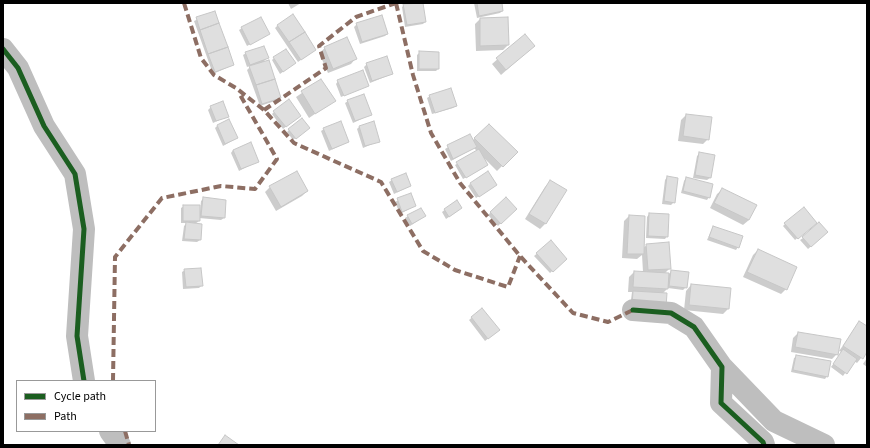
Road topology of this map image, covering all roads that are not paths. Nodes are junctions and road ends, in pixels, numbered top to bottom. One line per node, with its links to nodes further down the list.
1 (3, 49): 4 (street)
2 (633, 310): 3 (street)
3 (722, 367): 7 (street); 8 (street)
4 (84, 380)
5 (111, 432): 6 (street)
6 (120, 445)
7 (764, 445)
8 (824, 445)

